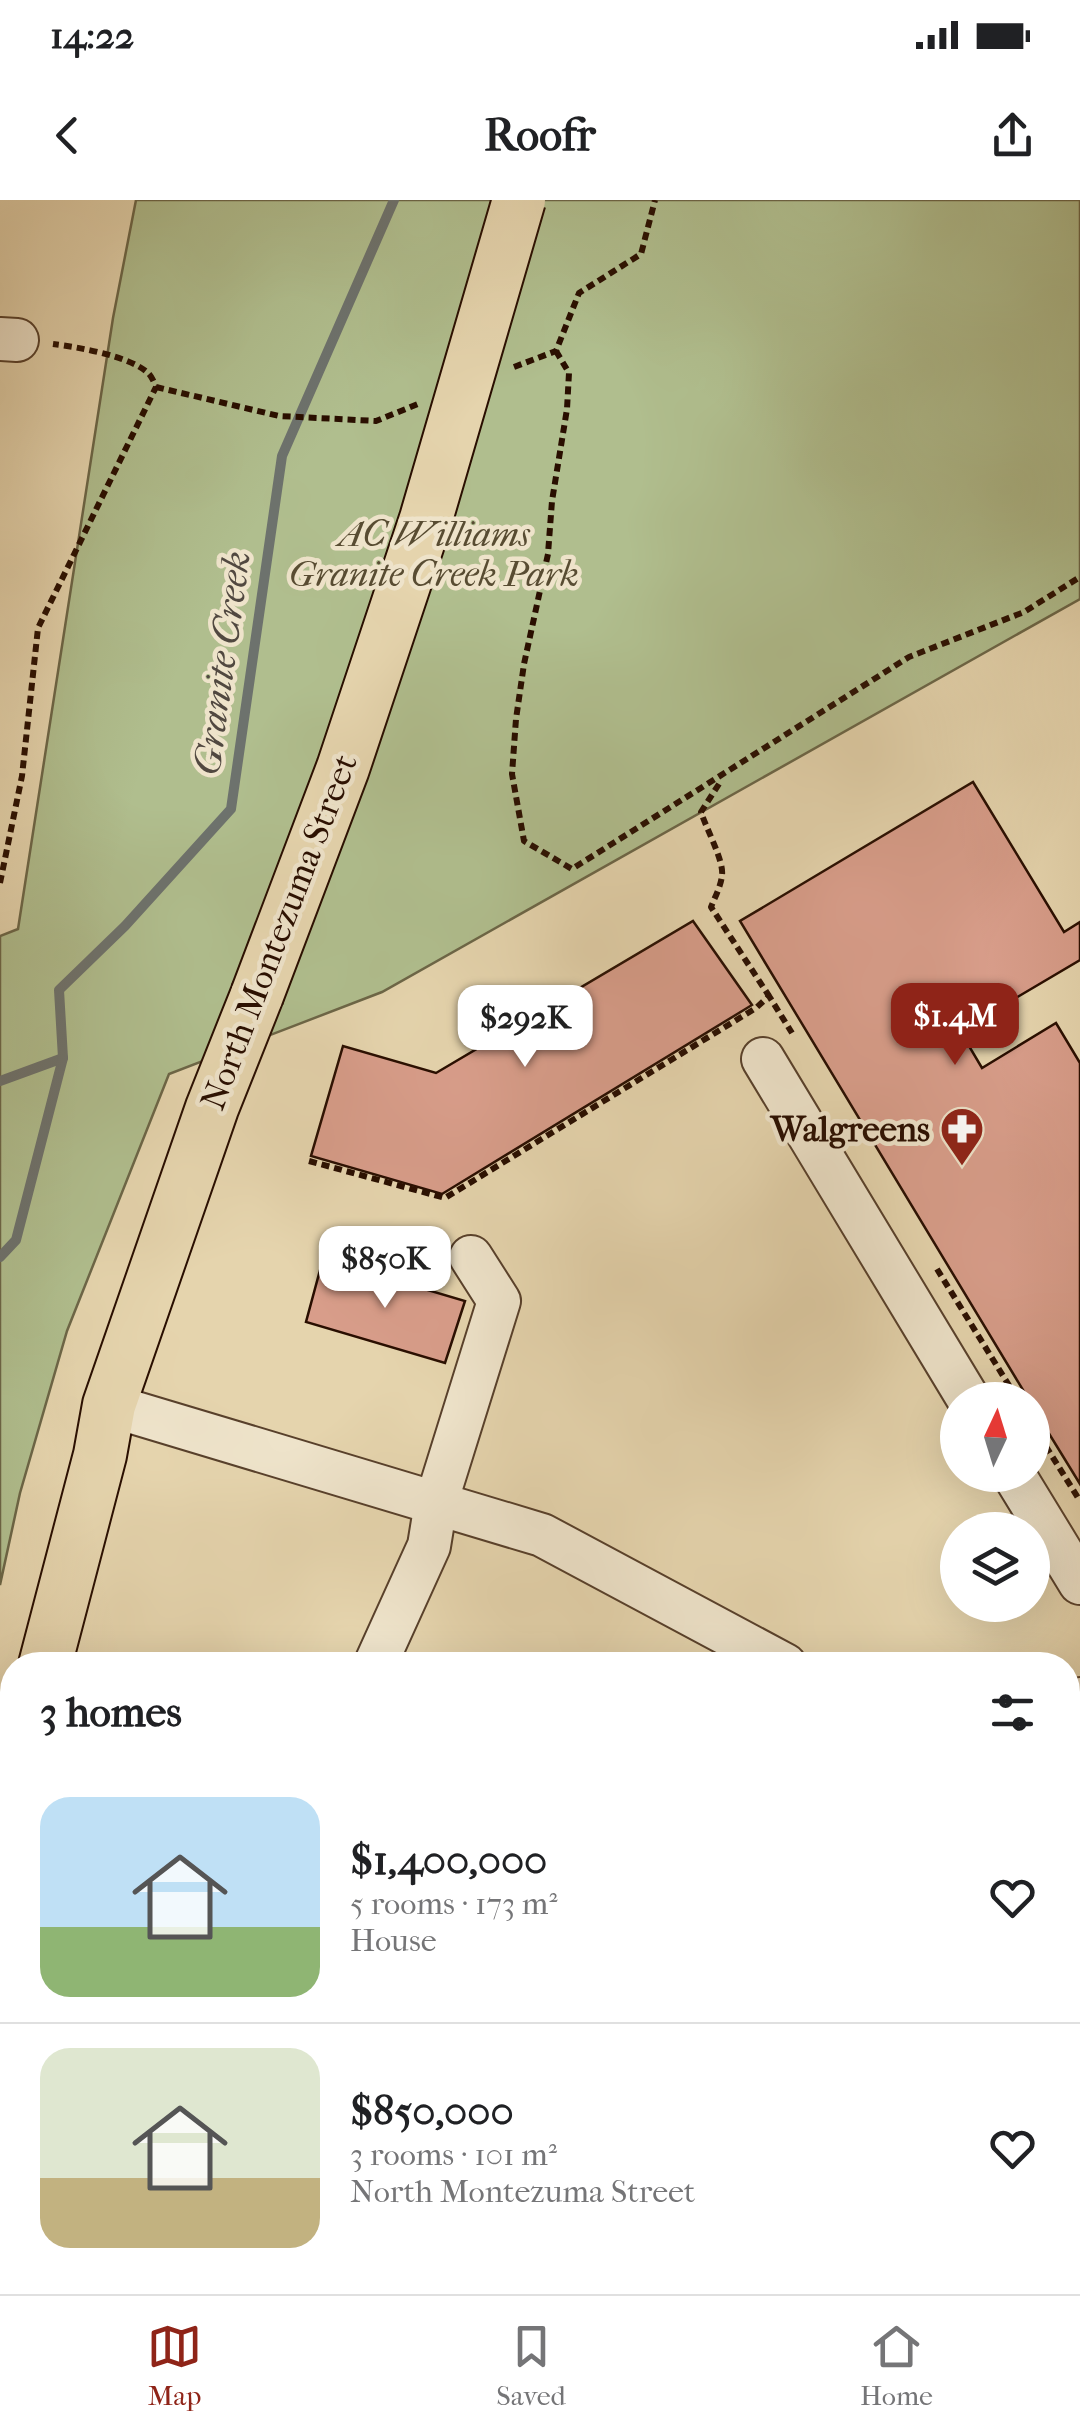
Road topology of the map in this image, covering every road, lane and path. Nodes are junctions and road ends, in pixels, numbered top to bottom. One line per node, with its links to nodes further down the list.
1 (518, 200): 18 (main road, North Montezuma Street, bridge)
2 (655, 200): 4 (path)
3 (9, 340): 6 (path)
4 (556, 351): 5 (path); 8 (path)
5 (502, 372)
6 (156, 387): 7 (path); 10 (path)
7 (430, 400)
8 (1080, 576)
9 (718, 784): 11 (path)
10 (0, 883)
11 (769, 996): 12 (path); 13 (path)
12 (781, 1053): 16 (street)
13 (309, 1161)
14 (472, 1257): 22 (street)
15 (935, 1265): 17 (path)
16 (959, 1382)
17 (1007, 1382)
18 (109, 1404): 22 (street); 24 (main road, North Montezuma Street)
19 (1050, 1453): 21 (path)
20 (1024, 1492): 23 (street)
21 (1080, 1501)
22 (436, 1504): 25 (street); 26 (street)
23 (1080, 1583)
24 (48, 1652)
25 (382, 1652)
26 (761, 1652)

